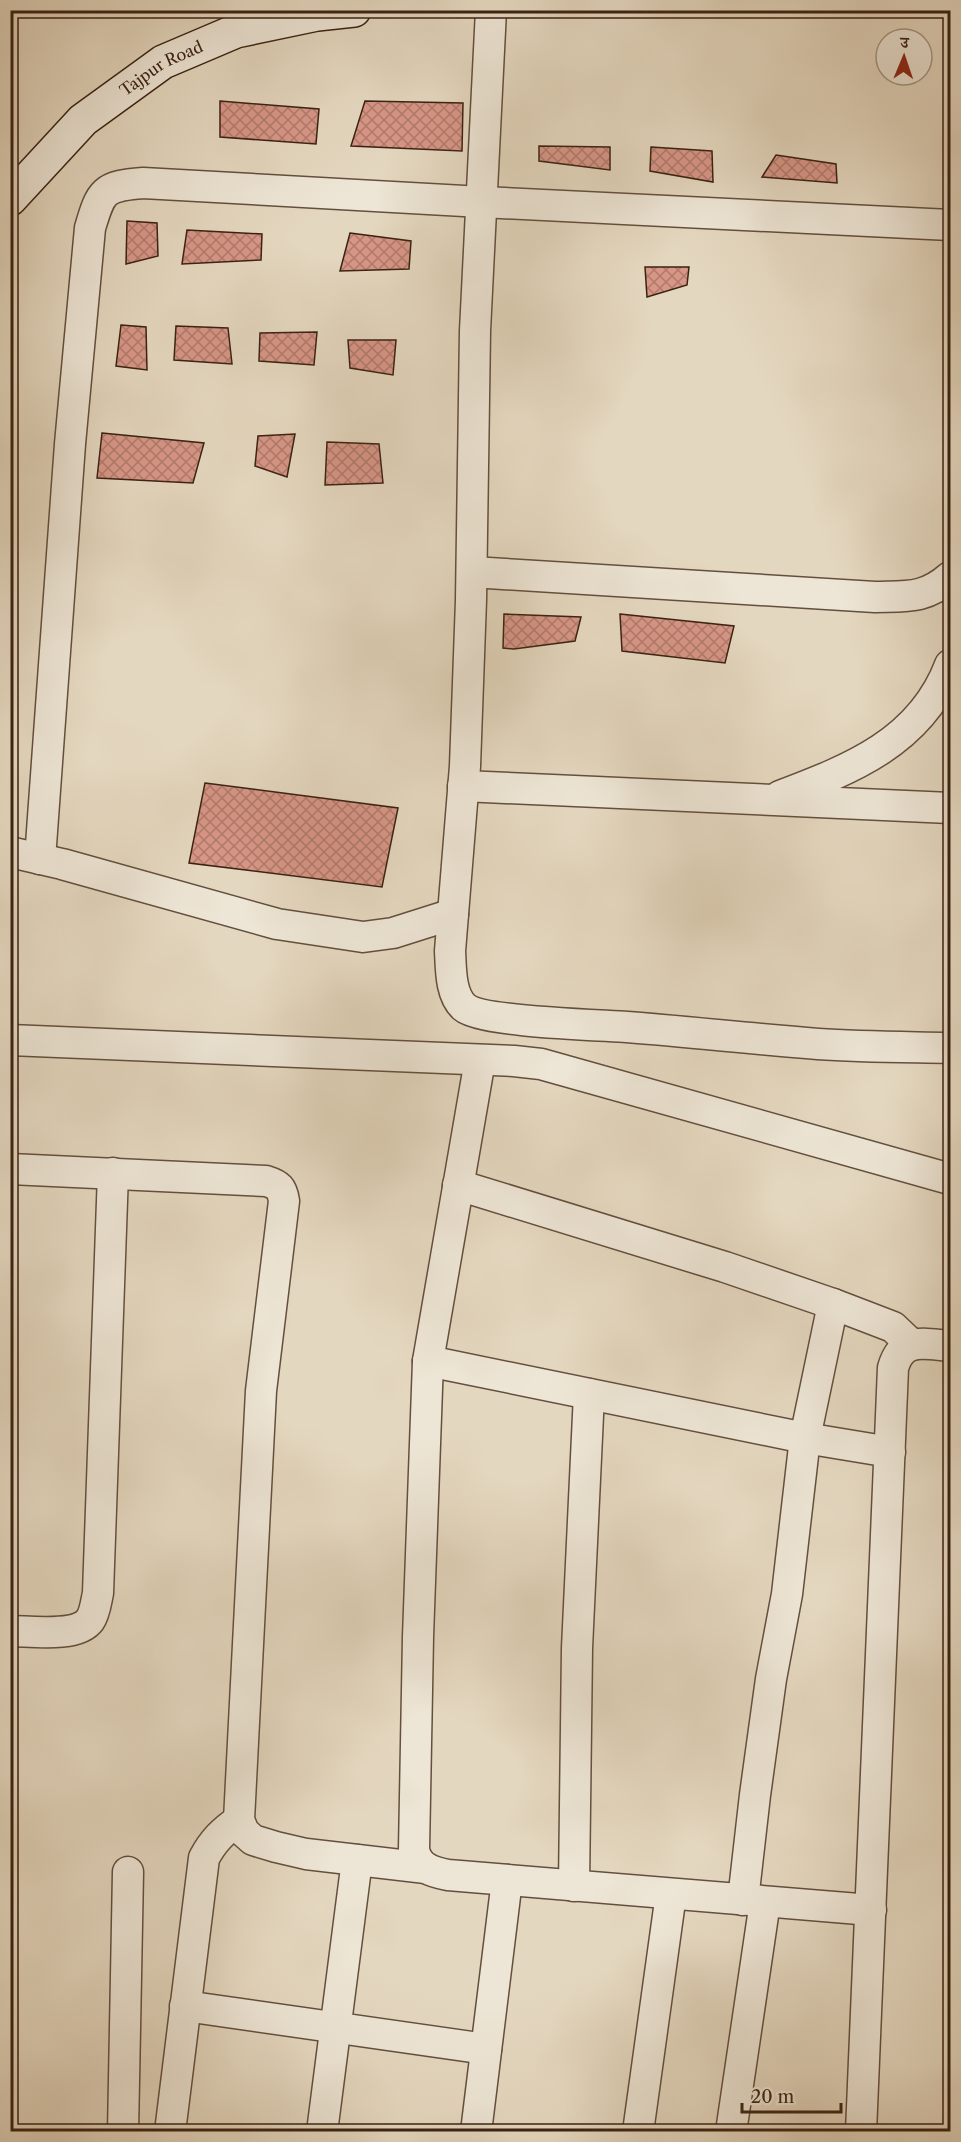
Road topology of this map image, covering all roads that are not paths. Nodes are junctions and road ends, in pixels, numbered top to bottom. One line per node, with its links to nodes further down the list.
1 (354, 10): 3 (main road, Tajpur Road)
2 (491, 10): 4 (street)
3 (10, 199)
4 (482, 202): 5 (street); 6 (street); 13 (street)
5 (951, 225)
6 (472, 572): 7 (street); 9 (street)
7 (951, 577)
8 (951, 665): 10 (street)
9 (463, 786): 10 (street); 14 (street)
10 (768, 800): 11 (street)
11 (951, 808)
12 (10, 852): 13 (street)
13 (40, 859): 14 (street)
14 (453, 914): 16 (street)
15 (10, 1040): 17 (street)
16 (951, 1048)
17 (480, 1060): 20 (street); 21 (street)
18 (10, 1169): 19 (street)
19 (113, 1173): 29 (street); 30 (street)
20 (951, 1179)
21 (458, 1185): 22 (street); 25 (street)
22 (832, 1304): 23 (street); 27 (street)
23 (912, 1345): 24 (street); 28 (street)
24 (951, 1346)
25 (428, 1361): 26 (street); 32 (street)
26 (589, 1394): 27 (street); 35 (street)
27 (806, 1438): 28 (street); 37 (street)
28 (890, 1452): 38 (street)
29 (10, 1631)
30 (239, 1820): 31 (street); 39 (street)
31 (357, 1860): 32 (street); 40 (street)
32 (426, 1868): 34 (street)
33 (128, 1872): 42 (street)
34 (507, 1880): 35 (street); 41 (street)
35 (574, 1886): 36 (street)
36 (671, 1894): 37 (street); 46 (street)
37 (754, 1901): 38 (street); 47 (street)
38 (871, 1910): 48 (street)
39 (185, 2006): 40 (street); 43 (street)
40 (335, 2028): 41 (street); 44 (street)
41 (486, 2049): 45 (street)
42 (123, 2132)
43 (170, 2132)
44 (322, 2132)
45 (476, 2132)
46 (638, 2132)
47 (730, 2132)
48 (861, 2132)

